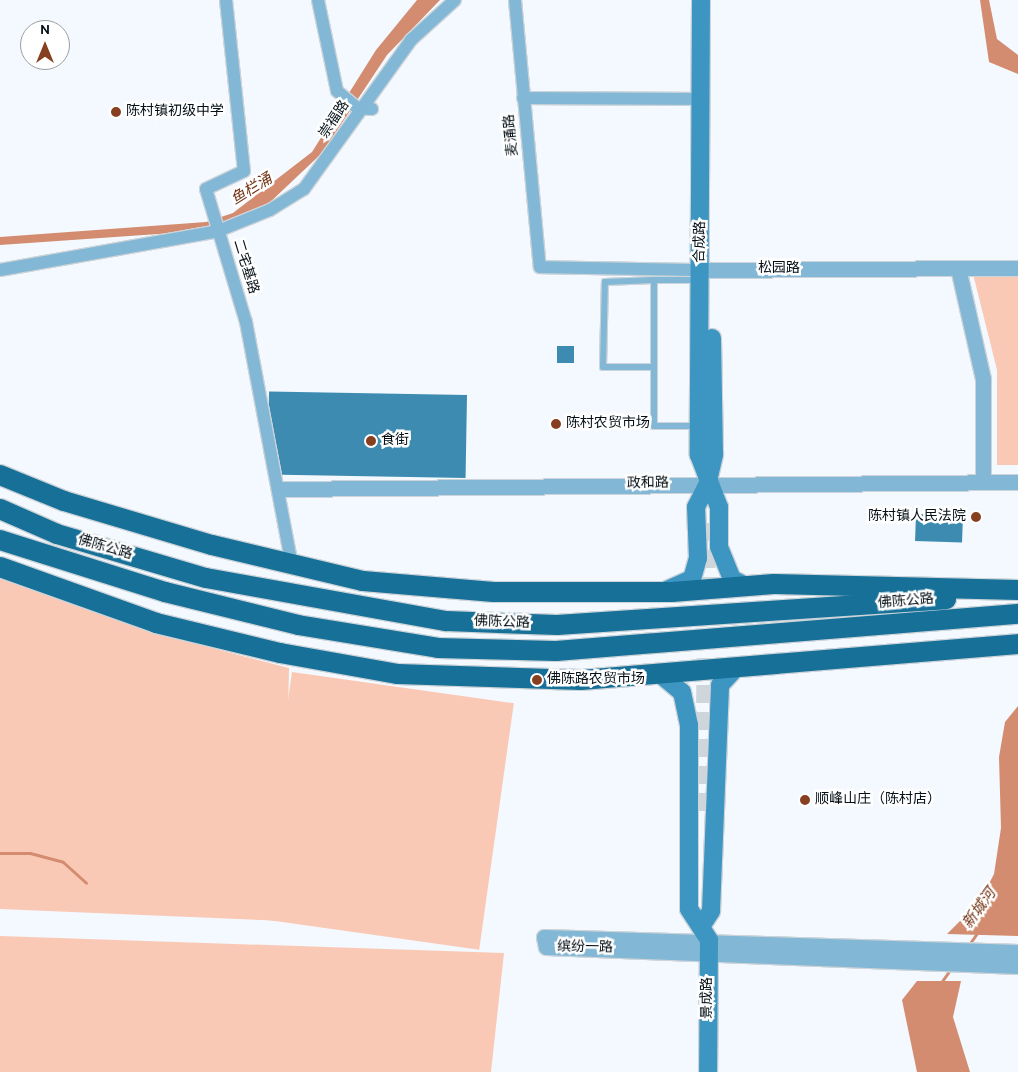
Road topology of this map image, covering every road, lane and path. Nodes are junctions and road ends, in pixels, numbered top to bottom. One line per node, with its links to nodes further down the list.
1 (226, 0): 10 (street, 二宅基路)
2 (318, 0): 9 (street)
3 (456, 0): 9 (street, 崇福路)
4 (515, 0): 7 (street, 麦涌路)
5 (701, 0): 8 (main road, 合成路)
6 (709, 0): 15 (main road, 合成路)
7 (523, 98): 8 (street); 11 (street, 麦涌路)
8 (702, 99): 15 (main road, 合成路)
9 (363, 109): 10 (street, 崇福路)
10 (218, 231): 14 (street, 崇福路); 23 (street, 二宅基路)
11 (540, 267): 15 (street, 松园路)
12 (958, 268): 13 (street, 松园路); 15 (street, 松园路); 20 (street)
13 (1018, 268)
14 (0, 270)
15 (704, 273): 16 (lane); 18 (main road, 合成路); 22 (main road, 合成路)
16 (654, 280): 17 (lane); 17 (lane)
17 (654, 367): 18 (lane)
18 (700, 426): 22 (main road, 合成路)
19 (3, 476): 27 (highway)
20 (983, 482): 21 (street, 政和路); 22 (street, 政和路)
21 (1018, 482)
22 (708, 483): 23 (street, 政和路); 25 (main road, 合成路); 29 (main road); 30 (main road)
23 (279, 489): 27 (street, 二宅基路)
24 (0, 509): 31 (highway, 佛陈公路)
25 (707, 518)
26 (0, 540): 32 (highway, 佛陈公路)
27 (292, 565): 30 (highway)
28 (0, 567): 35 (highway)
29 (746, 586): 30 (highway); 31 (highway)
30 (660, 592)
31 (1018, 592)
32 (1018, 614)
33 (1018, 644): 34 (highway)
34 (737, 667): 35 (highway); 37 (main road)
35 (660, 673): 37 (main road)
36 (704, 811): 37 (main road, 景成路)
37 (702, 942): 37 (street, 缤纷一路); 39 (street, 缤纷一路); 41 (main road, 景成路); 42 (main road, 景成路)
38 (1018, 952): 39 (street)
39 (975, 956): 40 (street)
40 (1018, 966)
41 (698, 1072)
42 (708, 1072)

